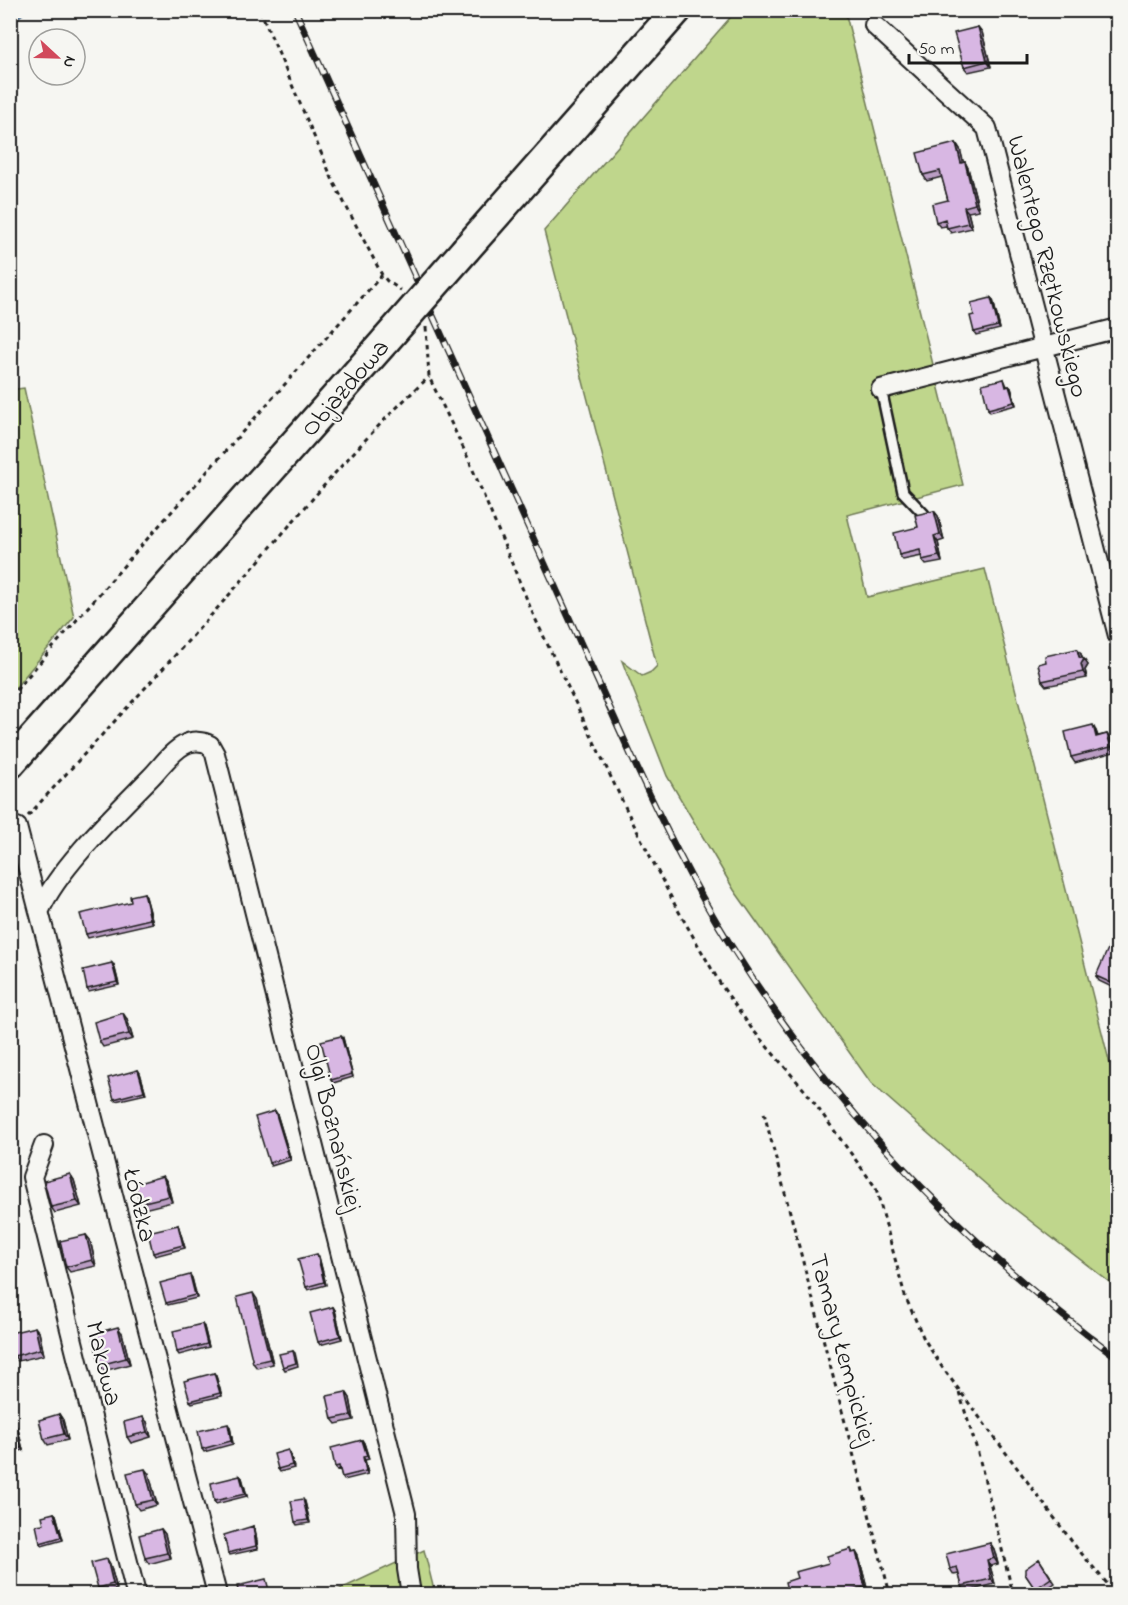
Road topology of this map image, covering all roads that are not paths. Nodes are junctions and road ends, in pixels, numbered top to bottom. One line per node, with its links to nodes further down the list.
1 (677, 10): 8 (main road, Objazdowa, bridge)
2 (874, 25): 4 (street, Walentego Rzętkowskiego)
3 (1118, 328): 4 (street)
4 (1043, 346): 5 (street); 7 (street, Walentego Rzętkowskiego)
5 (880, 389): 6 (lane)
6 (924, 514)
7 (1118, 636)
8 (10, 764)
9 (17, 827): 10 (street, Łódzka)
10 (40, 910): 13 (street, Łódzka); 14 (street, Olgi Boznańskiej)
11 (44, 1145): 12 (street, Makowa)
12 (136, 1594)
13 (217, 1594)
14 (411, 1594)

